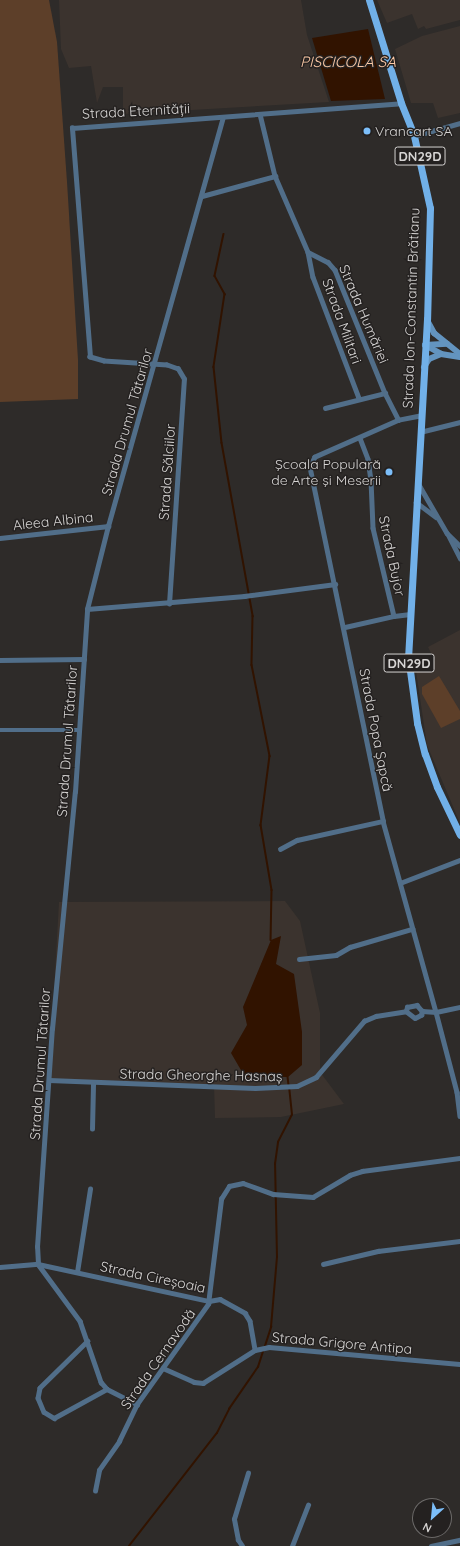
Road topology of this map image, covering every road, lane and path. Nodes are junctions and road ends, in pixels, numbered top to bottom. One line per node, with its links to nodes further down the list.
1 (369, 0): 2 (main road, Strada Ion-Constantin Brătianu / DN29D)
2 (401, 103): 3 (street, Strada Eternității); 6 (main road, Strada Ion-Constantin Brătianu / DN29D)
3 (260, 114): 4 (street, Strada Eternității); 7 (street)
4 (223, 118): 8 (street, Strada Drumul Tătarilor); 16 (street, Strada Eternității)
5 (460, 123): 6 (street)
6 (414, 136): 10 (main road, Strada Ion-Constantin Brătianu / DN29D)
7 (275, 176): 8 (street); 9 (street)
8 (202, 196): 16 (street, Strada Drumul Tătarilor)
9 (308, 252): 18 (street, Strada Humăriei); 19 (street, Strada Militari)
10 (426, 319): 11 (main road); 12 (main road, Strada Ion-Constantin Brătianu / DN29D)
11 (447, 344): 12 (main road); 14 (main road)
12 (425, 345): 13 (main road); 17 (main road, Strada Ion-Constantin Brătianu / DN29D)
13 (442, 354): 15 (main road); 17 (main road)
14 (460, 354)
15 (460, 357)
16 (154, 364): 29 (street, Strada Drumul Tătarilor); 35 (street, Strada Sălciilor)
17 (422, 370): 21 (main road, Strada Ion-Constantin Brătianu / DN29D)
18 (385, 393): 19 (street); 22 (street, Strada Humăriei)
19 (359, 398): 20 (street)
20 (325, 408)
21 (420, 416): 22 (street, Strada Popa Șapcă); 24 (main road, Strada Ion-Constantin Brătianu / DN29D)
22 (399, 420): 25 (street, Strada Popa Șapcă)
23 (460, 422): 24 (street)
24 (420, 432): 26 (main road, Strada Ion-Constantin Brătianu / DN29D)
25 (360, 438): 34 (street, Strada Popa Șapcă); 38 (street, Strada Bujor)
26 (417, 482): 27 (main road, DN29D); 28 (street)
27 (416, 502): 28 (street); 37 (main road, DN29D)
28 (438, 518): 30 (street)
29 (108, 526): 31 (street, Aleea Albina); 36 (street, Strada Drumul Tătarilor)
30 (447, 533): 32 (street); 33 (street)
31 (0, 538)
32 (460, 546)
33 (460, 558)
34 (335, 584): 35 (street); 39 (street, Strada Popa Șapcă)
35 (169, 604): 36 (street)
36 (87, 610): 40 (street, Strada Drumul Tătarilor)
37 (410, 614): 38 (street, Strada Bujor); 45 (main road, DN29D)
38 (394, 616): 39 (street)
39 (345, 627): 44 (street, Strada Popa Șapcă)
40 (84, 659): 41 (street); 43 (street, Strada Drumul Tătarilor)
41 (0, 660)
42 (0, 730): 43 (street)
43 (78, 730): 55 (street, Strada Drumul Tătarilor)
44 (383, 821): 46 (street); 48 (street, Strada Popa Șapcă)
45 (460, 835)
46 (280, 849)
47 (460, 860): 48 (street)
48 (400, 883): 49 (street, Strada Popa Șapcă)
49 (412, 929): 50 (street); 54 (street, Strada Popa Șapcă)
50 (299, 959)
51 (460, 1007): 54 (street, Strada Gheorghe Hasnaș)
52 (406, 1011): 53 (street); 53 (street, Strada Gheorghe Hasnaș); 56 (street, Strada Gheorghe Hasnaș)
53 (422, 1011): 54 (street, Strada Gheorghe Hasnaș)
54 (436, 1012): 57 (street, Strada Popa Șapcă)
55 (49, 1080): 56 (street, Strada Gheorghe Hasnaș); 62 (street, Strada Drumul Tătarilor)
56 (93, 1084): 58 (street)
57 (460, 1116)
58 (92, 1129)
59 (460, 1158): 66 (street, Strada Cernavodă)
60 (90, 1189): 65 (street)
61 (460, 1240): 63 (street)
62 (38, 1264): 64 (street); 65 (street, Strada Cireșoaia); 67 (street)
63 (323, 1264)
64 (0, 1267)
65 (77, 1272): 66 (street, Strada Cireșoaia)
66 (209, 1301): 68 (street, Strada Cireșoaia); 70 (street, Strada Cernavodă)
67 (88, 1341): 71 (street); 71 (street)
68 (255, 1350): 69 (street, Strada Grigore Antipa); 70 (street, Strada Grigore Antipa)
69 (460, 1364)
70 (163, 1368): 72 (street, Strada Cernavodă)
71 (108, 1389): 72 (street)
72 (136, 1404): 74 (street, Strada Cernavodă)
73 (248, 1473): 78 (street)
74 (95, 1491)
75 (308, 1505): 79 (street)
76 (460, 1540): 77 (street)
77 (450, 1541): 80 (street); 81 (street)
78 (242, 1546)
79 (292, 1546)
80 (430, 1546)
81 (447, 1546)

